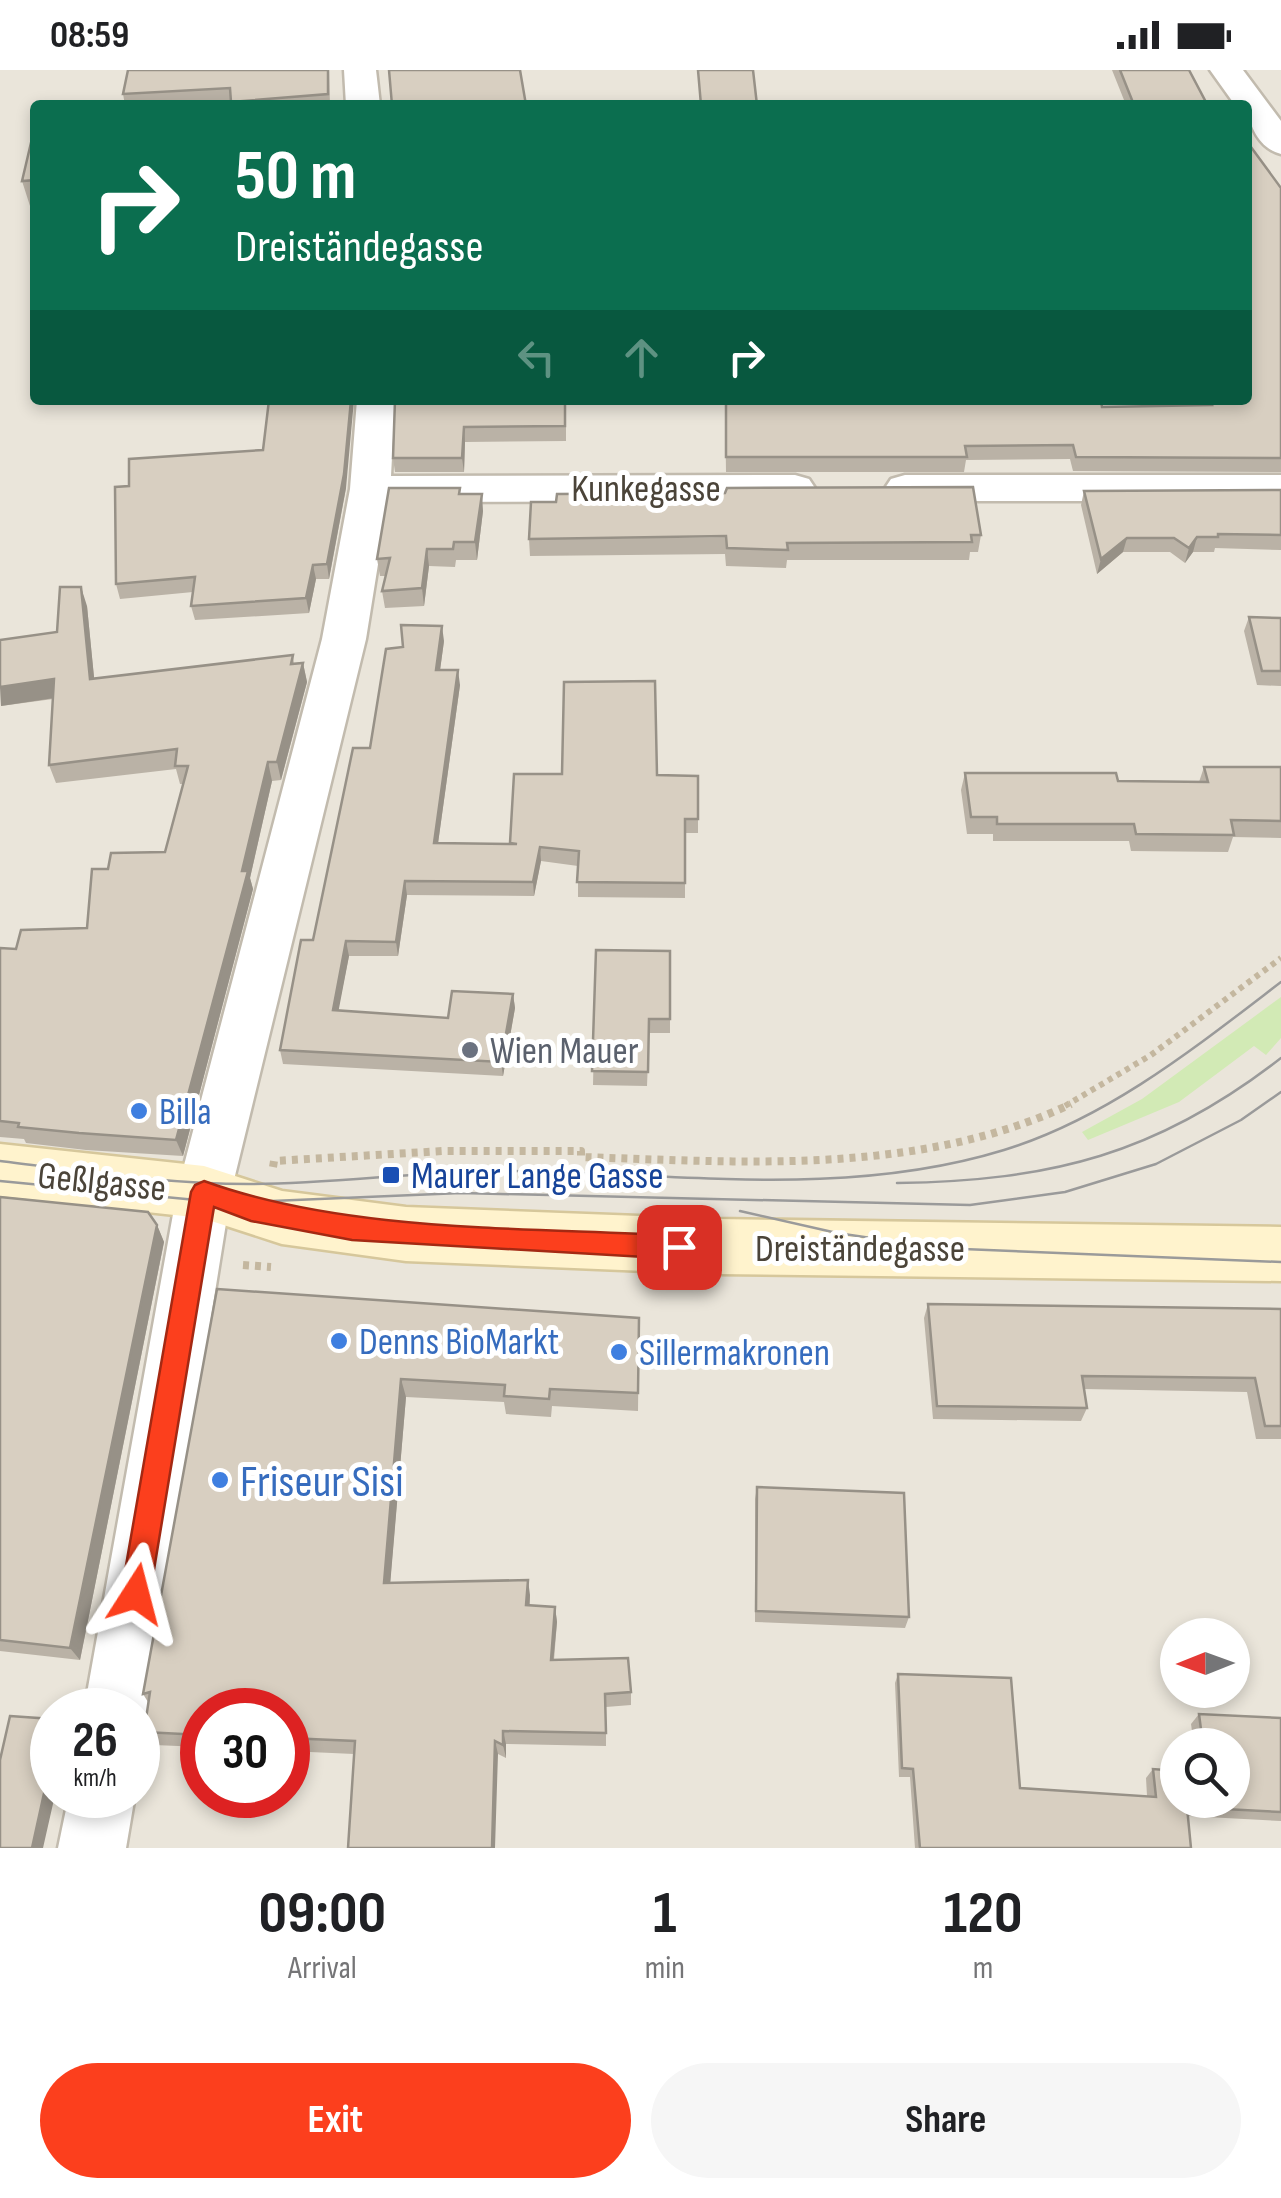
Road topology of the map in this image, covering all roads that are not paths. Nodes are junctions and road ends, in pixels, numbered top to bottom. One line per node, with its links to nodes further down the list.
1 (360, 70): 3 (street)
2 (1226, 70): 4 (street)
3 (363, 100)
4 (1248, 100)
5 (1252, 105): 6 (street)
6 (1281, 144)
7 (376, 405): 9 (street)
8 (1281, 488): 9 (street, Kunkegasse)
9 (370, 489): 11 (street)
10 (0, 1170): 11 (street, Geßlgasse)
11 (204, 1192): 12 (street, Dreiständegasse); 13 (street)
12 (1281, 1254)
13 (120, 1688)
14 (98, 1818): 15 (street)
15 (92, 1848)

